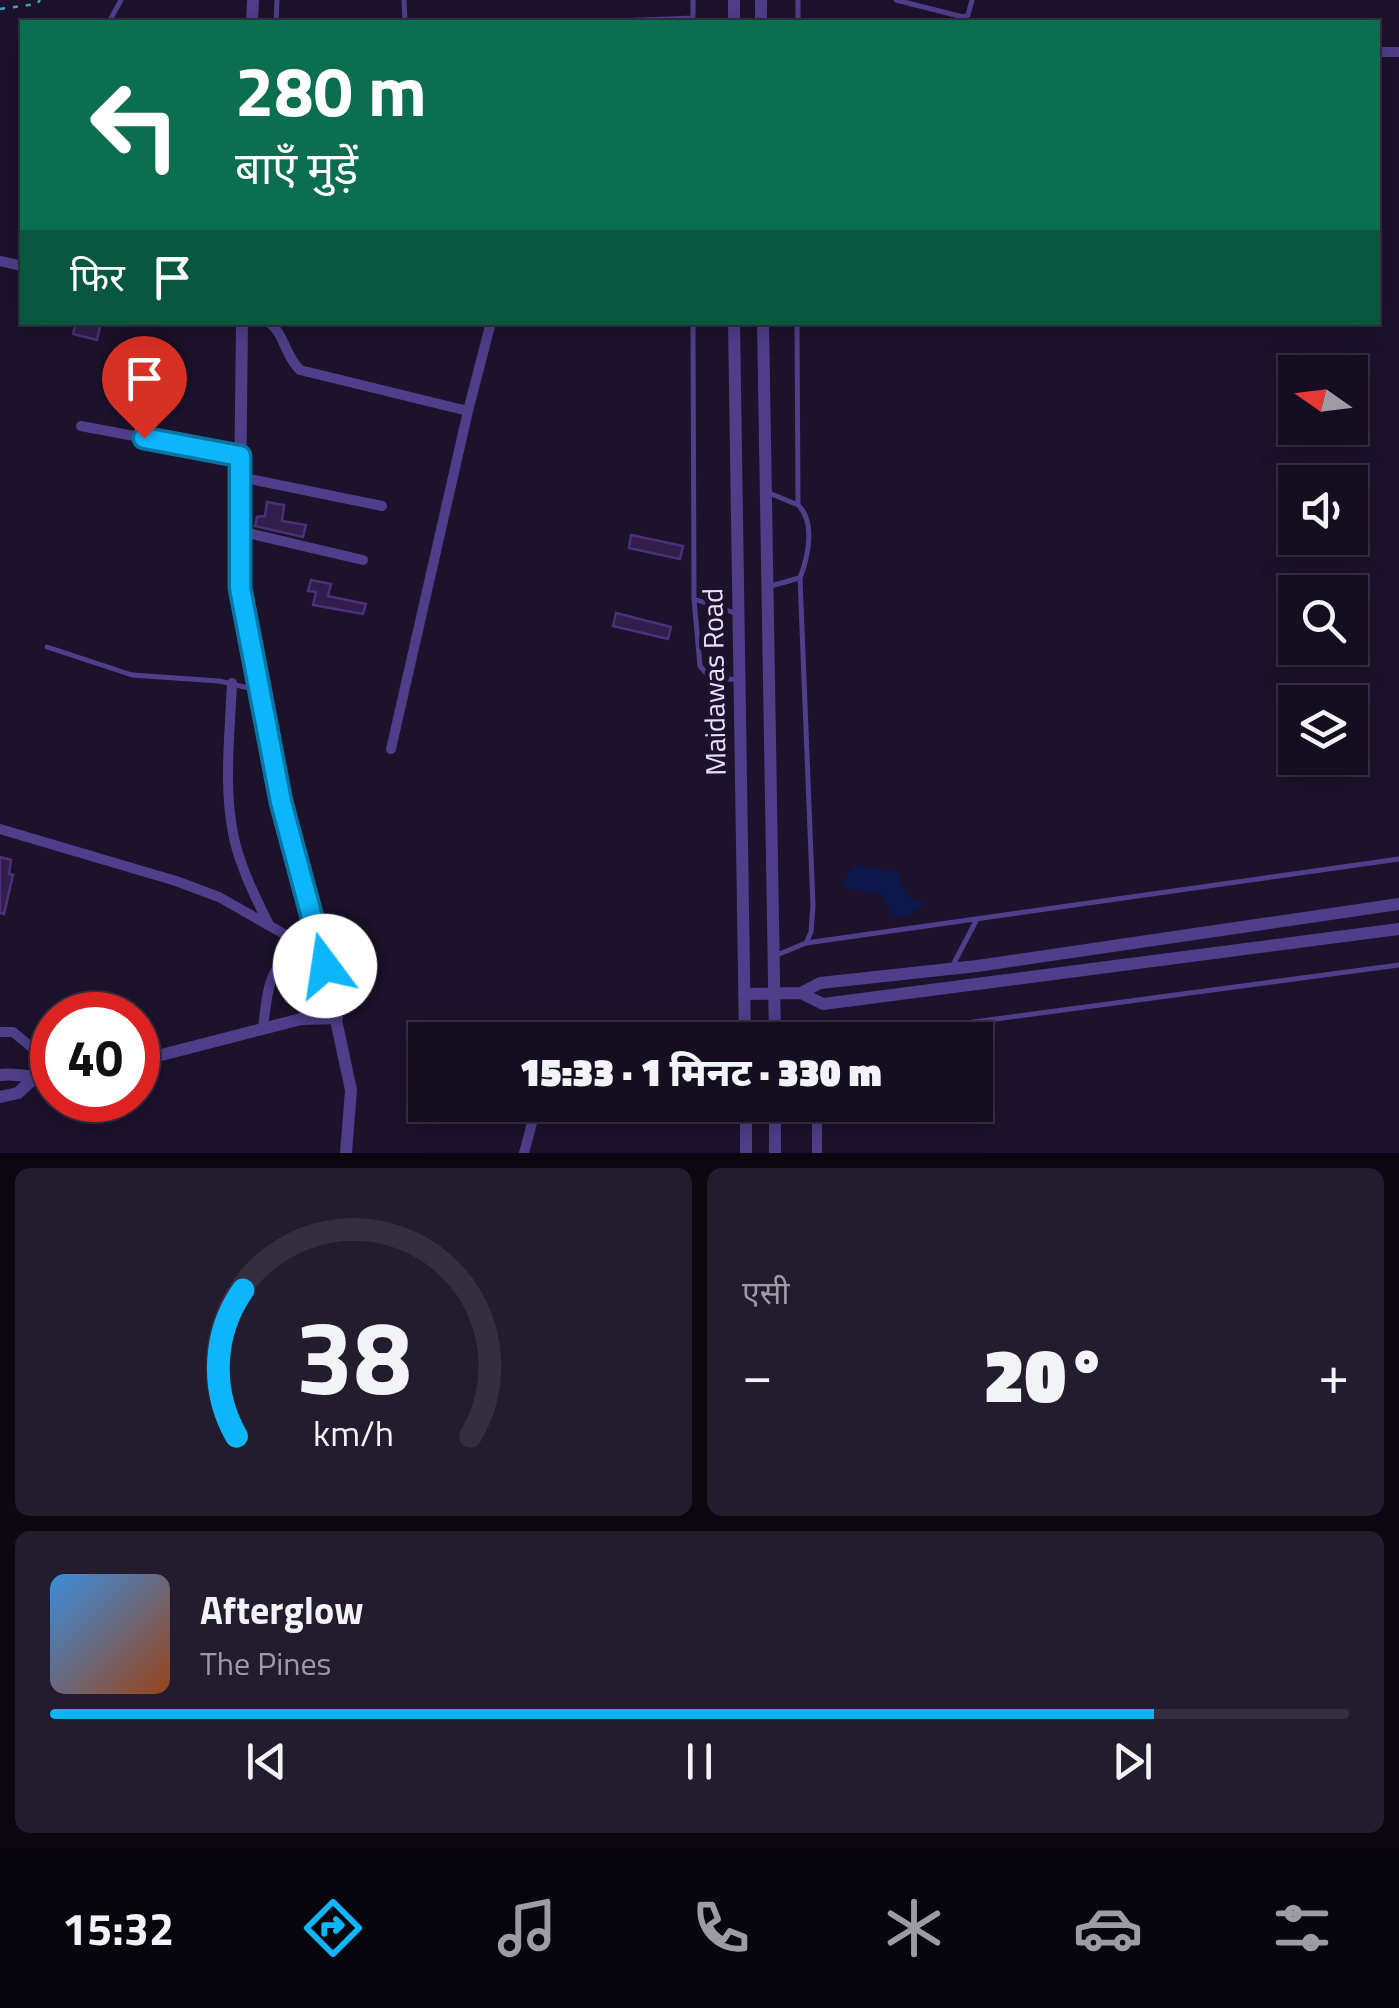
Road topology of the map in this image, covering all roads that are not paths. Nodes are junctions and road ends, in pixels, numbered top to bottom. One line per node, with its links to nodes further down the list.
1 (693, 0): 4 (lane)
2 (896, 0): 3 (lane)
3 (972, 0)
4 (693, 20)
5 (242, 325): 14 (street)
6 (273, 325): 12 (street)
7 (491, 325): 12 (street)
8 (693, 325): 23 (lane)
9 (734, 325): 24 (street, Maidawas Road)
10 (763, 325): 16 (street, Maidawas Road)
11 (797, 325): 17 (lane)
12 (468, 412): 29 (street)
13 (81, 426): 14 (street)
14 (240, 456): 15 (street)
15 (240, 477): 18 (street); 19 (street)
16 (766, 492): 17 (lane); 22 (street, Maidawas Road)
17 (798, 504): 21 (lane)
18 (382, 506)
19 (239, 532): 20 (street); 28 (street)
20 (363, 560)
21 (800, 578): 22 (lane); 37 (lane)
22 (768, 587): 39 (street, Maidawas Road)
23 (694, 599): 24 (lane); 26 (lane)
24 (738, 614): 26 (street, Maidawas Road)
25 (47, 648): 27 (lane)
26 (740, 679): 44 (street, Maidawas Road)
27 (232, 683): 28 (lane); 34 (street)
28 (260, 691): 36 (street)
29 (391, 749)
30 (0, 829): 34 (street)
31 (1399, 859): 33 (lane)
32 (1399, 904): 41 (street)
33 (977, 919): 37 (lane); 41 (lane)
34 (269, 926): 38 (street)
35 (1399, 930): 43 (street)
36 (318, 936): 38 (street); 45 (street)
37 (806, 943): 39 (lane)
38 (300, 944): 49 (street)
39 (774, 956): 42 (street, Maidawas Road)
40 (1399, 965): 48 (lane)
41 (950, 969): 43 (street)
42 (774, 992): 43 (street); 44 (street); 47 (street, Maidawas Road)
43 (801, 992)
44 (744, 994): 46 (street, Maidawas Road)
45 (337, 1018): 49 (street); 61 (street)
46 (744, 1022)
47 (775, 1022)
48 (973, 1022)
49 (263, 1028): 52 (street)
50 (0, 1032): 51 (street)
51 (30, 1046)
52 (160, 1055)
53 (0, 1074): 54 (street)
54 (30, 1079)
55 (30, 1082): 56 (street)
56 (0, 1097)
57 (532, 1122): 62 (street)
58 (746, 1122): 63 (street)
59 (775, 1122): 64 (street)
60 (817, 1122): 65 (street)
61 (346, 1153)
62 (524, 1153)
63 (746, 1153)
64 (776, 1153)
65 (817, 1153)

